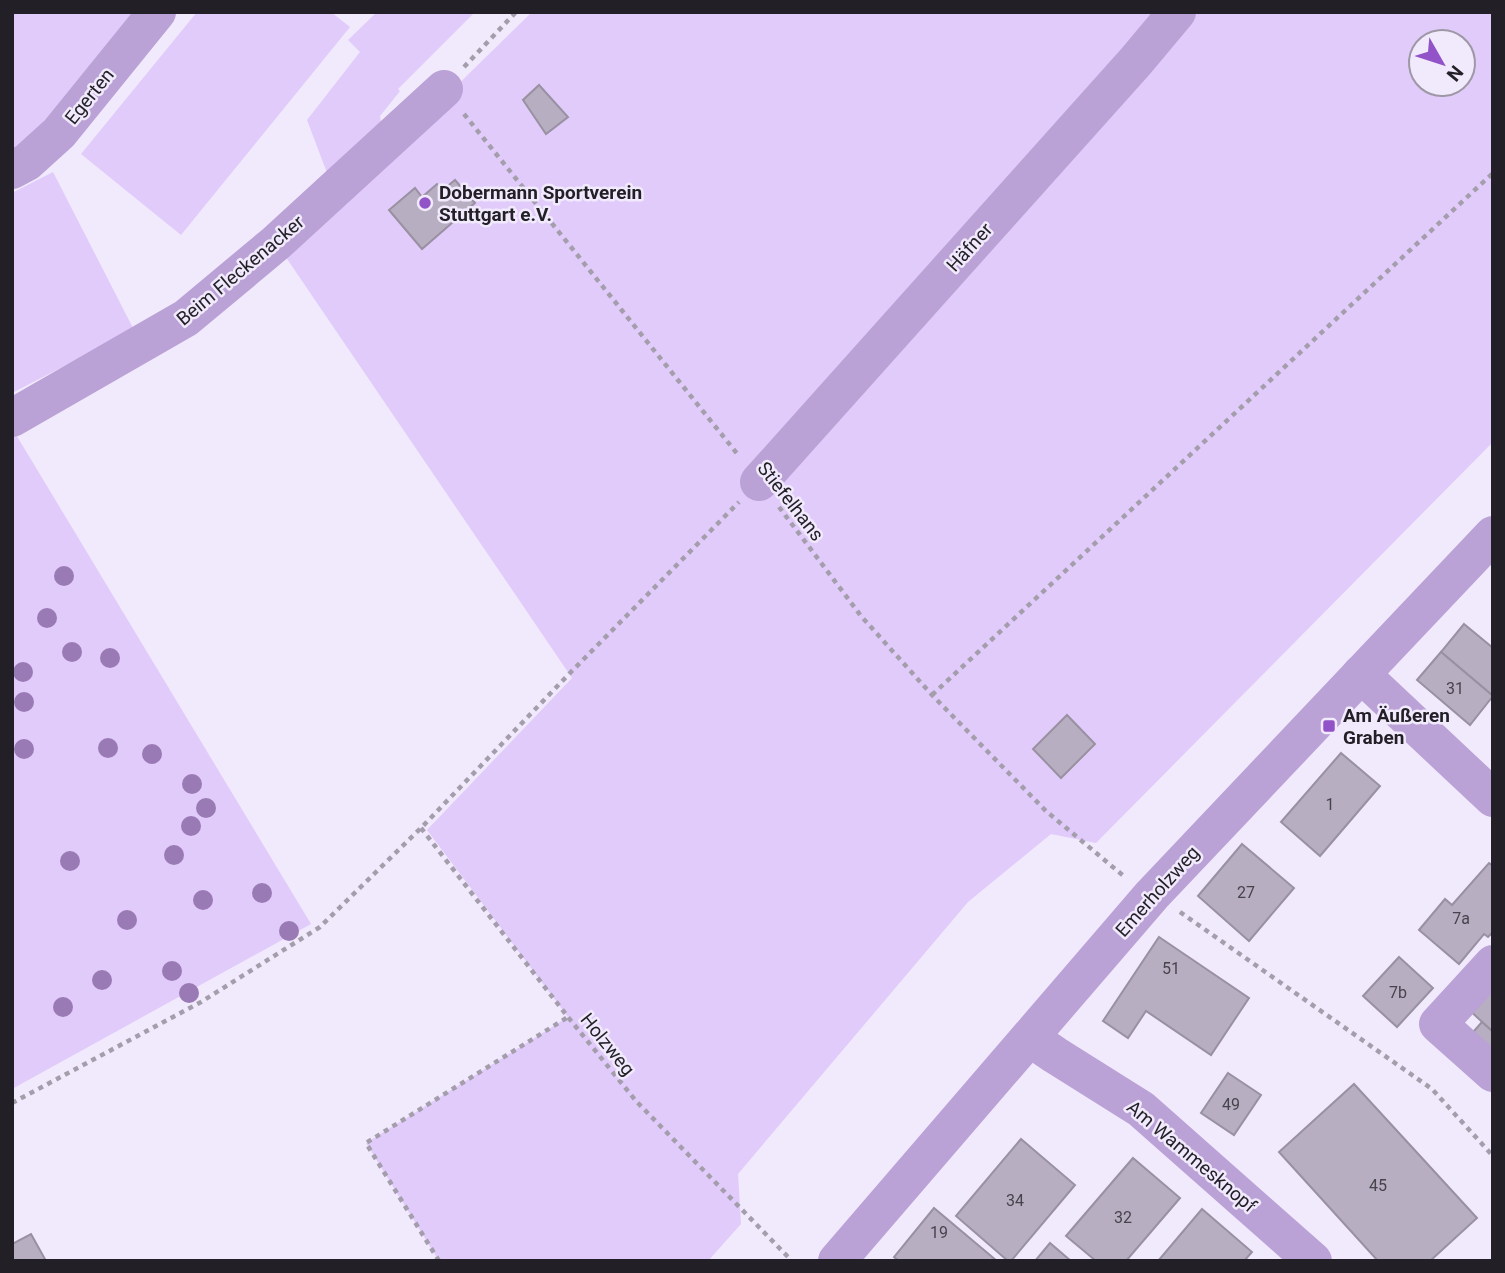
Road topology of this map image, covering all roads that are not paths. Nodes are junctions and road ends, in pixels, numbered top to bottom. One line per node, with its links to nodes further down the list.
1 (158, 12): 4 (street, Egerten)
2 (1177, 12): 6 (street, Häfner)
3 (444, 89): 5 (street, Beim Fleckenacker)
4 (12, 170)
5 (12, 418)
6 (759, 482)
7 (1493, 535): 8 (street, Emerholzweg)
8 (1361, 674): 9 (street); 11 (street, Emerholzweg)
9 (1493, 798)
10 (1493, 964): 12 (street)
11 (1030, 1038): 13 (street, Emerholzweg); 14 (street, Am Wammesknopf)
12 (1493, 1073)
13 (837, 1261)
14 (1313, 1261)

